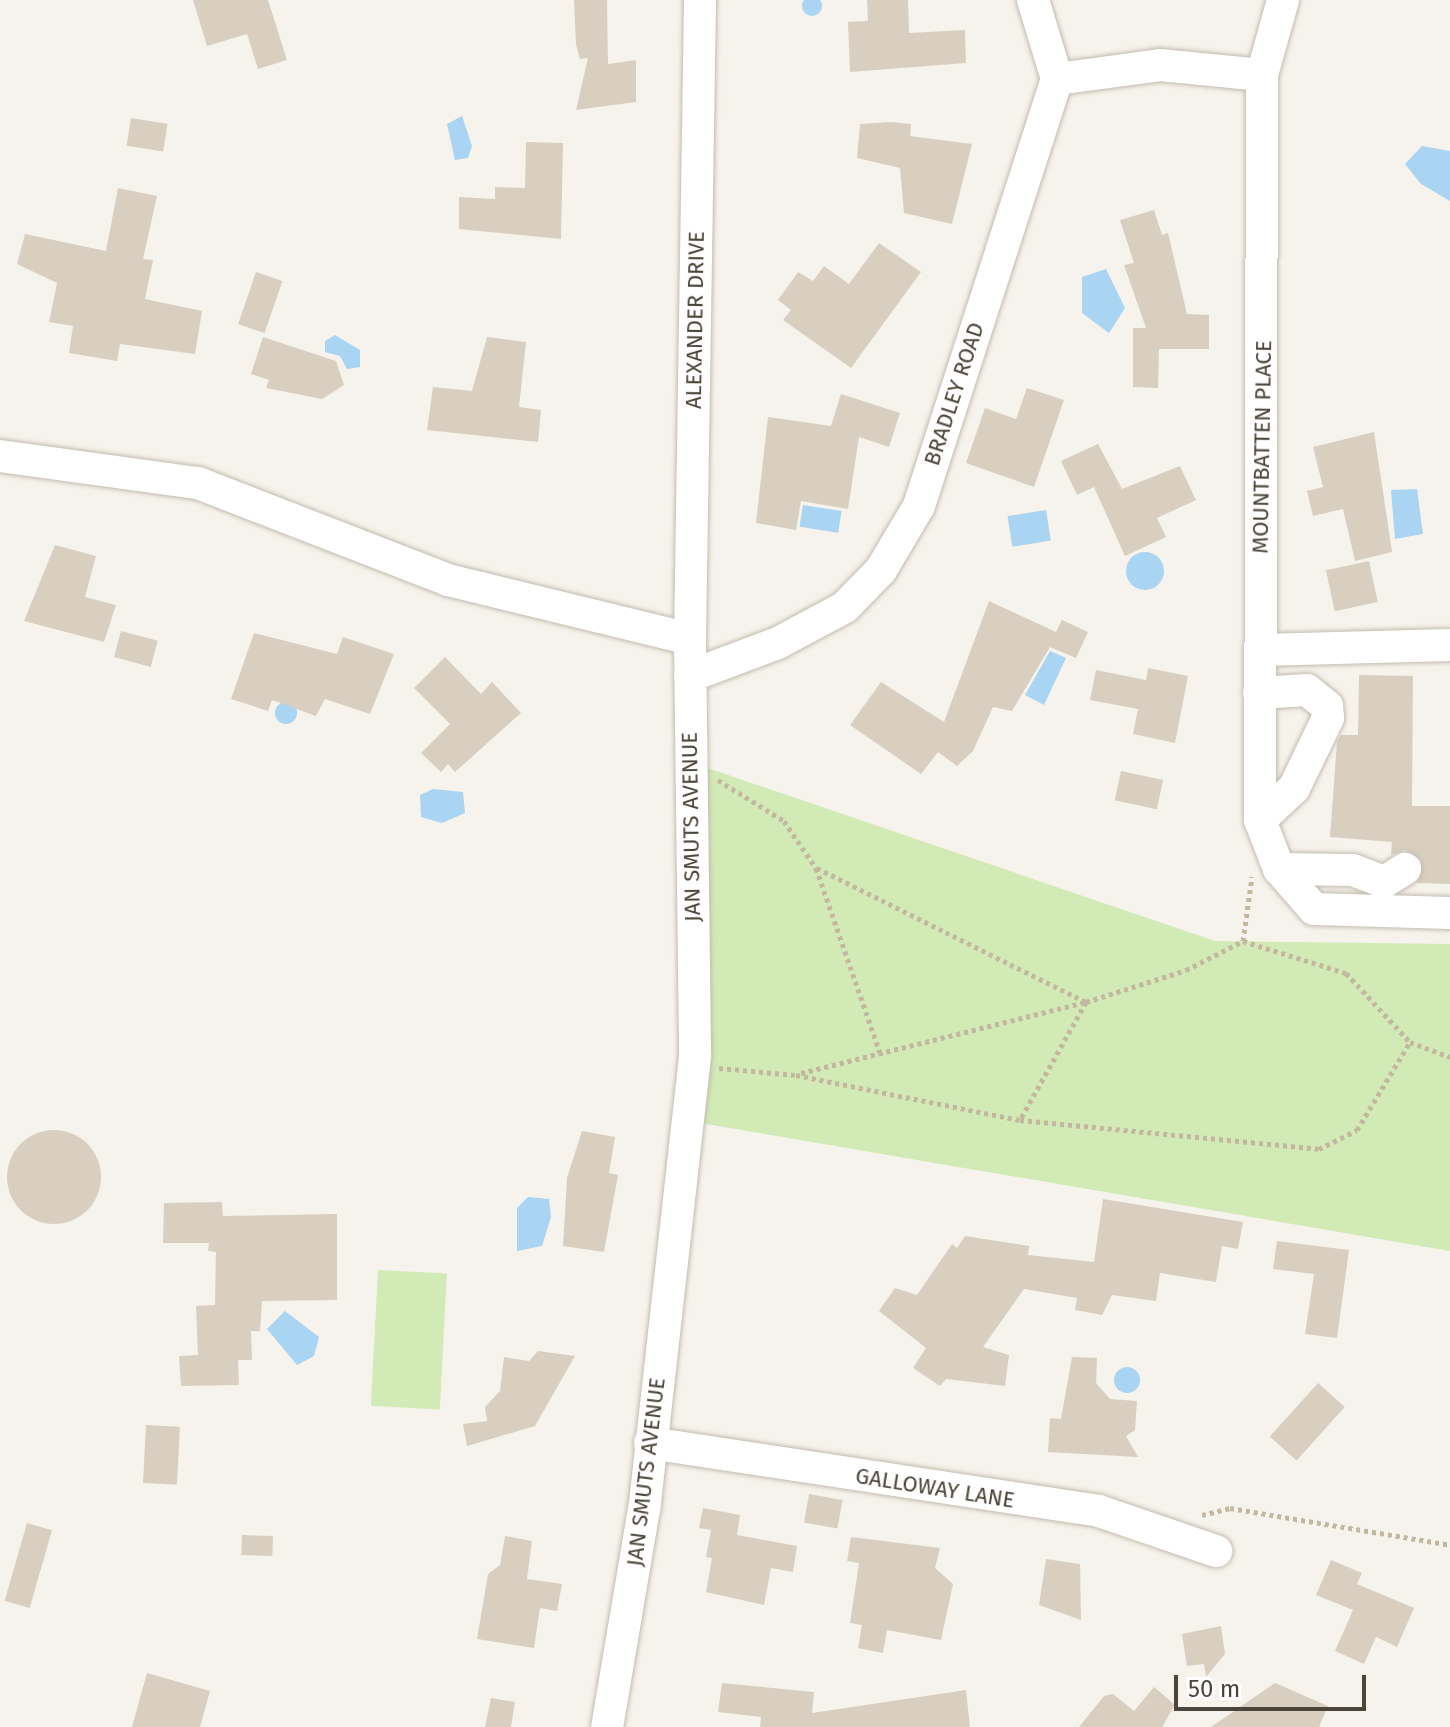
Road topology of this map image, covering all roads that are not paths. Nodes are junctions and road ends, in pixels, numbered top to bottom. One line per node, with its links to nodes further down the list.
1 (700, 0): 7 (street, ALEXANDER DRIVE)
2 (1033, 0): 5 (street)
3 (1283, 0): 4 (street, MOUNTBATTEN PLACE)
4 (1262, 75): 5 (street); 9 (street, MOUNTBATTEN PLACE)
5 (1057, 79): 10 (street, BRADLEY ROAD)
6 (0, 456): 7 (street)
7 (690, 639): 10 (street, JAN SMUTS AVENUE)
8 (1450, 645): 9 (street)
9 (1260, 650): 11 (street, MOUNTBATTEN PLACE)
10 (690, 676): 16 (street, JAN SMUTS AVENUE)
11 (1259, 693): 12 (street, MOUNTBATTEN PLACE); 12 (street)
12 (1260, 820): 13 (street)
13 (1266, 867): 14 (street); 15 (street)
14 (1405, 869)
15 (1450, 913)
16 (650, 1443): 17 (street, GALLOWAY LANE); 18 (street, JAN SMUTS AVENUE)
17 (1216, 1551)
18 (607, 1727)

